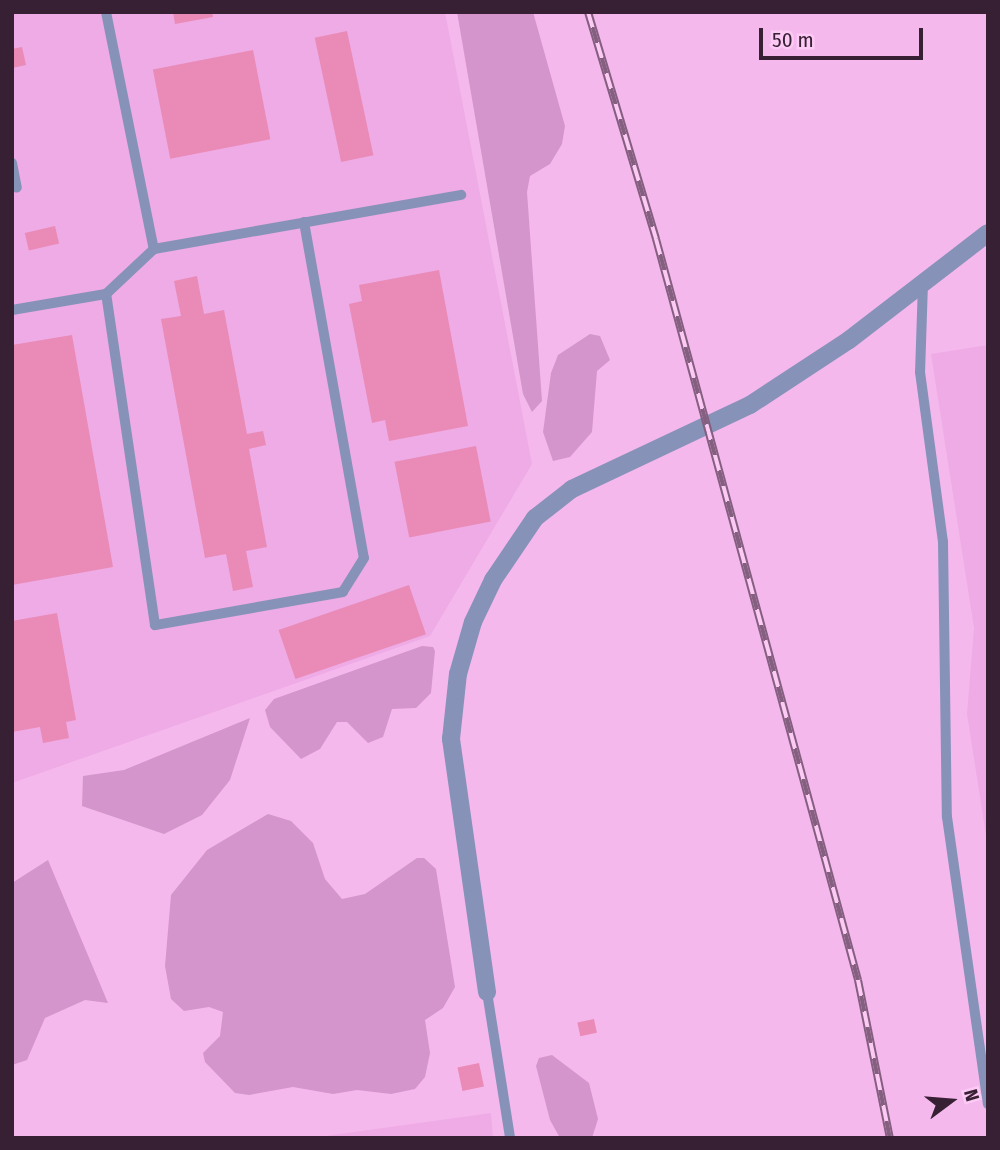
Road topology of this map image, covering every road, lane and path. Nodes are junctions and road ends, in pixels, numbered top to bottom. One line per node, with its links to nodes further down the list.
1 (106, 12): 7 (lane)
2 (12, 163): 3 (lane)
3 (18, 188)
4 (461, 195): 5 (lane)
5 (304, 222): 7 (lane); 9 (lane)
6 (988, 233): 8 (street)
7 (154, 249): 9 (lane)
8 (923, 283): 11 (street); 12 (lane)
9 (106, 294): 10 (lane)
10 (12, 310)
11 (487, 992): 13 (lane)
12 (988, 1104)
13 (510, 1138)

